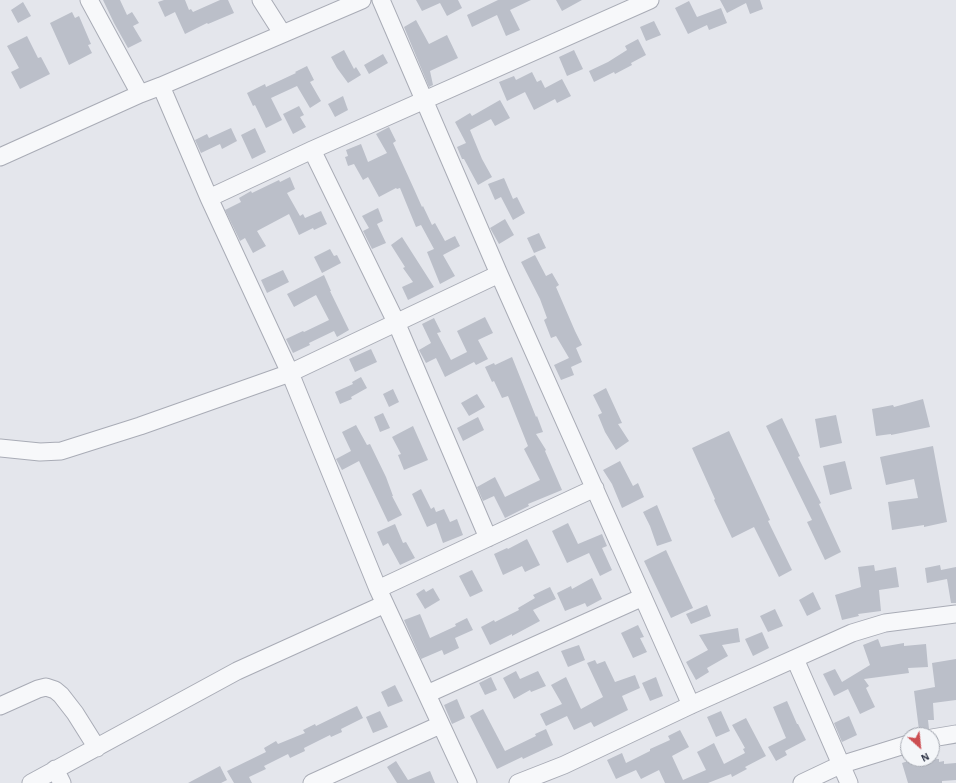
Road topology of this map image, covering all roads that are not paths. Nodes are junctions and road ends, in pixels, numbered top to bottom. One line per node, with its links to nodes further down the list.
1 (89, 0): 8 (street)
2 (261, 0): 6 (street)
3 (362, 0): 6 (street)
4 (380, 0): 9 (street)
5 (650, 0): 9 (street)
6 (282, 33): 7 (street)
7 (161, 86): 8 (street); 12 (street)
8 (140, 94): 11 (street)
9 (423, 100): 10 (street); 13 (street)
10 (312, 150): 12 (street); 14 (street)
11 (0, 157)
12 (209, 198): 15 (street)
13 (499, 274): 14 (street); 17 (street)
14 (396, 322): 15 (street); 18 (street)
15 (290, 373): 16 (street); 19 (street)
16 (0, 448)
17 (595, 488): 18 (street); 20 (street)
18 (488, 538): 19 (street)
19 (381, 596): 23 (street); 30 (street)
20 (643, 597): 23 (street); 24 (street)
21 (956, 614): 22 (street)
22 (796, 658): 24 (street); 31 (street)
23 (426, 694): 26 (street)
24 (691, 705): 36 (street)
25 (0, 706): 30 (street)
26 (440, 724): 33 (street); 35 (street)
27 (956, 734): 28 (street)
28 (940, 737)
29 (900, 746): 31 (street)
30 (97, 748): 32 (street)
31 (840, 765): 37 (street); 38 (street)
32 (58, 776): 34 (street)
33 (321, 781)
34 (31, 783)
35 (468, 783)
36 (518, 783)
37 (802, 783)
38 (849, 783)

